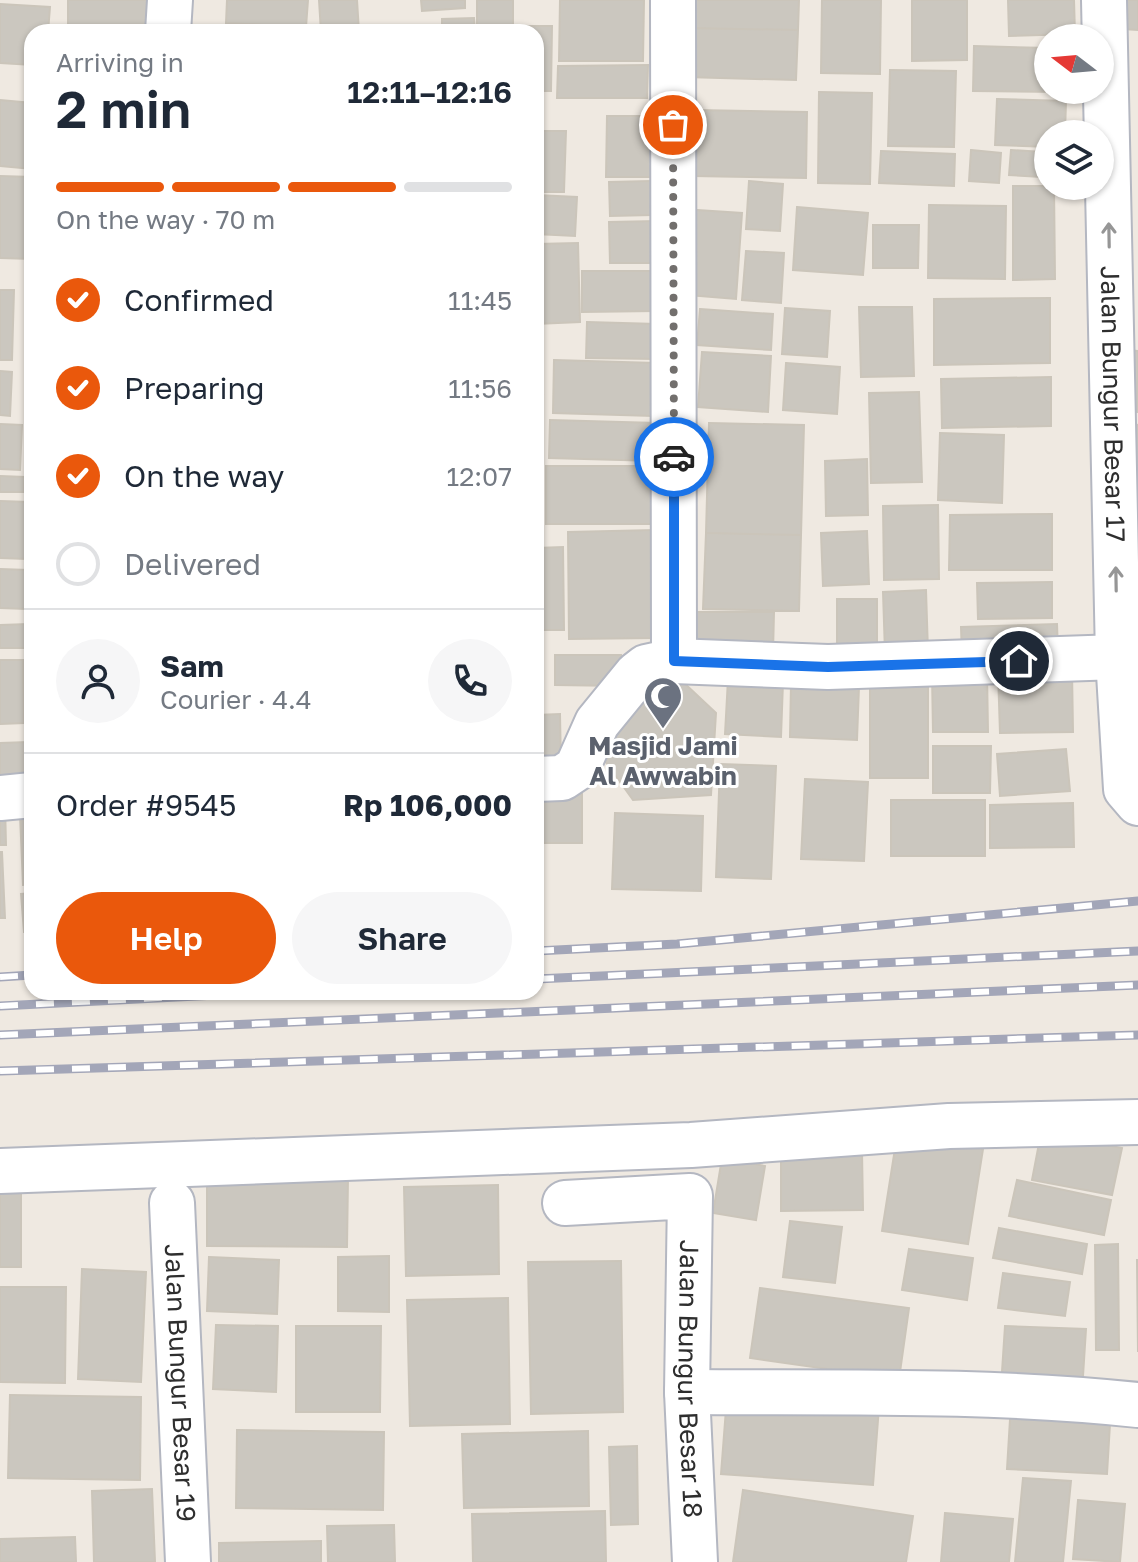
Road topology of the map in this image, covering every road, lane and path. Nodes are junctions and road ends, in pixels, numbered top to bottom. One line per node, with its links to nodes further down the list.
1 (170, 0): 4 (street)
2 (673, 0): 6 (street)
3 (1104, 0): 5 (street, Jalan Bungur Besar 17, one-way to 3)
4 (168, 24)
5 (1118, 657): 6 (street); 10 (street, Jalan Bungur Besar 17)
6 (674, 661): 7 (street)
7 (544, 779)
8 (24, 796): 9 (street)
9 (0, 798)
10 (1138, 803)
11 (1138, 1122): 12 (street)
12 (0, 1171)
13 (172, 1203): 17 (street, Jalan Bungur Besar 19)
14 (565, 1203): 15 (street, Jalan Bungur Besar 18)
15 (687, 1392): 16 (street); 18 (street, Jalan Bungur Besar 18)
16 (1138, 1405)
17 (188, 1562)
18 (695, 1562)

